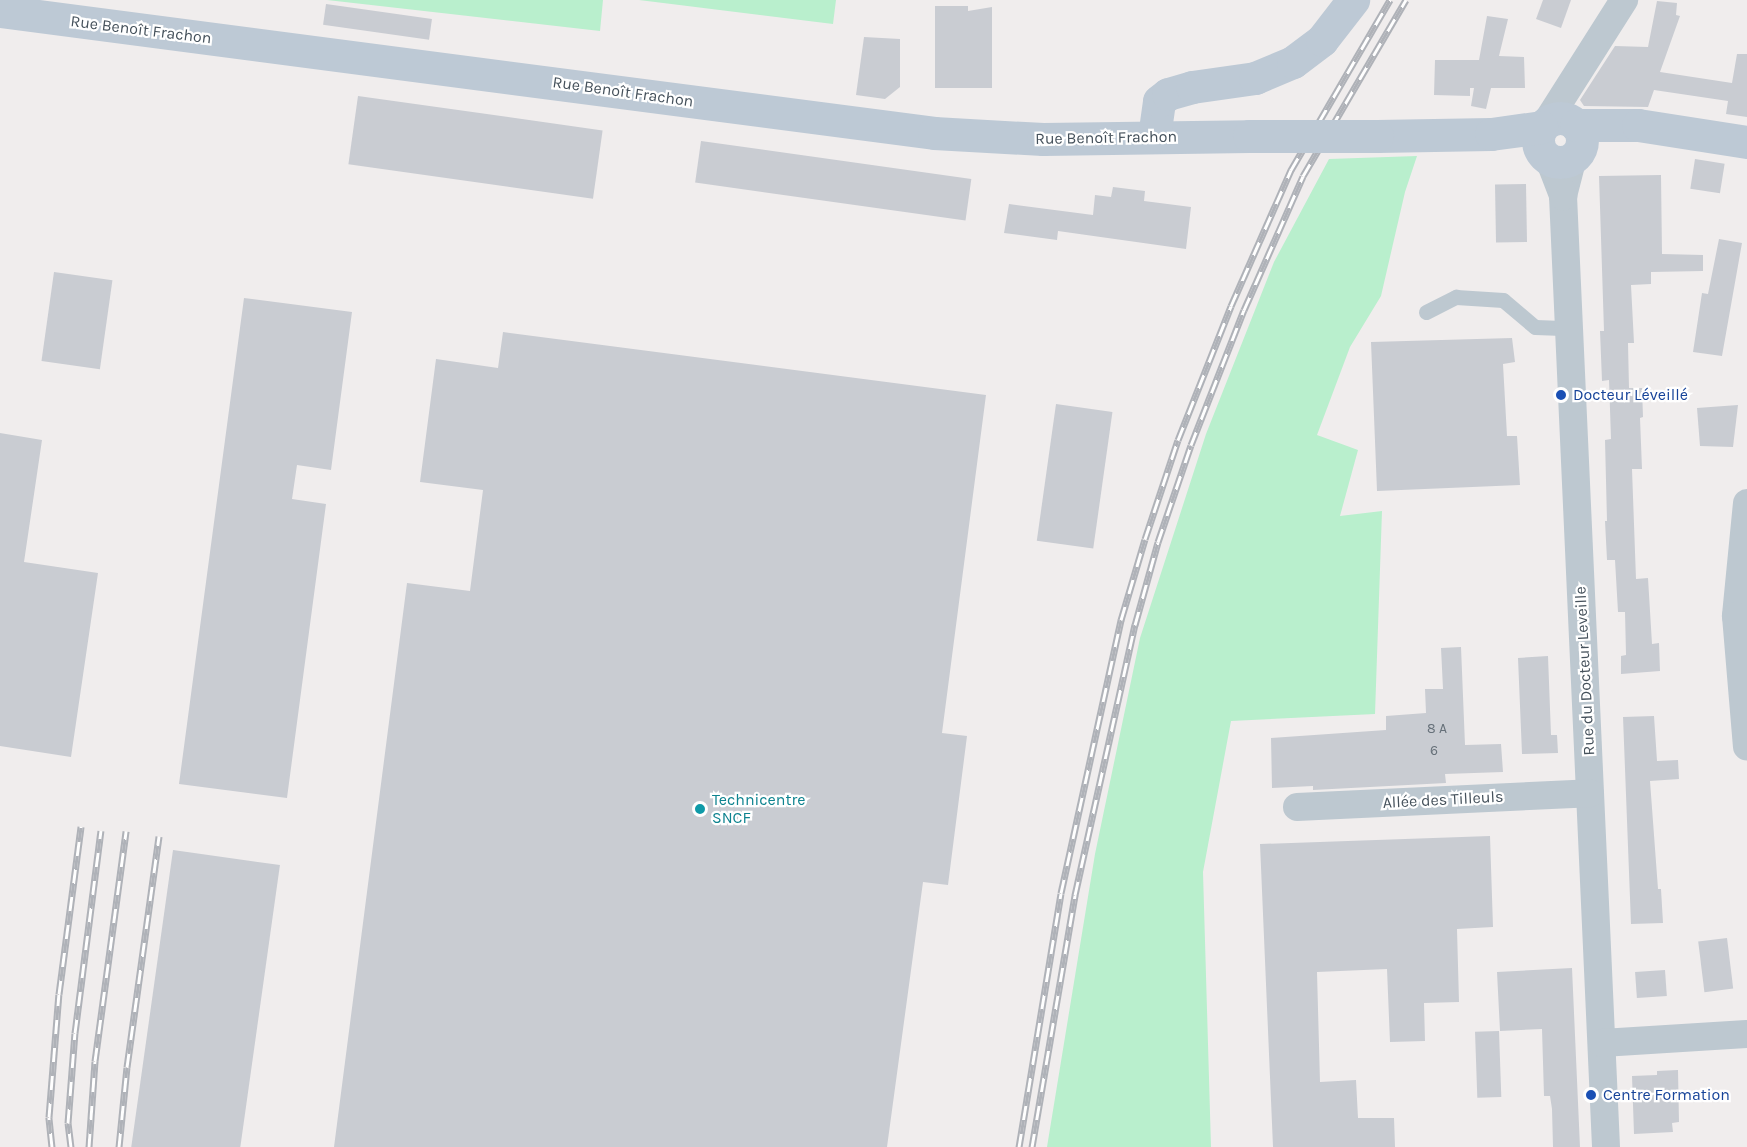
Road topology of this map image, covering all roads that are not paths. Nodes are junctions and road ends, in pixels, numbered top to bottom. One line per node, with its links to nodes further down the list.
1 (1353, 0): 4 (main road)
2 (1624, 0): 5 (street, Rue du Docteur Leveille)
3 (0, 11): 4 (main road, Rue Benoît Frachon)
4 (1154, 137): 5 (main road, Rue Benoît Frachon, bridge)
5 (1559, 138): 6 (main road); 8 (street, Rue du Docteur Leveille)
6 (1747, 142)
7 (1425, 312): 8 (lane)
8 (1569, 328): 11 (street, Rue du Docteur Leveille)
9 (1747, 503): 10 (street)
10 (1747, 747)
11 (1590, 793): 12 (street, Allée des Tilleuls); 14 (street, Rue du Docteur Leveille)
12 (1297, 807)
13 (1747, 1034): 14 (street)
14 (1602, 1043): 15 (street, Rue du Docteur Leveille)
15 (1606, 1147)

